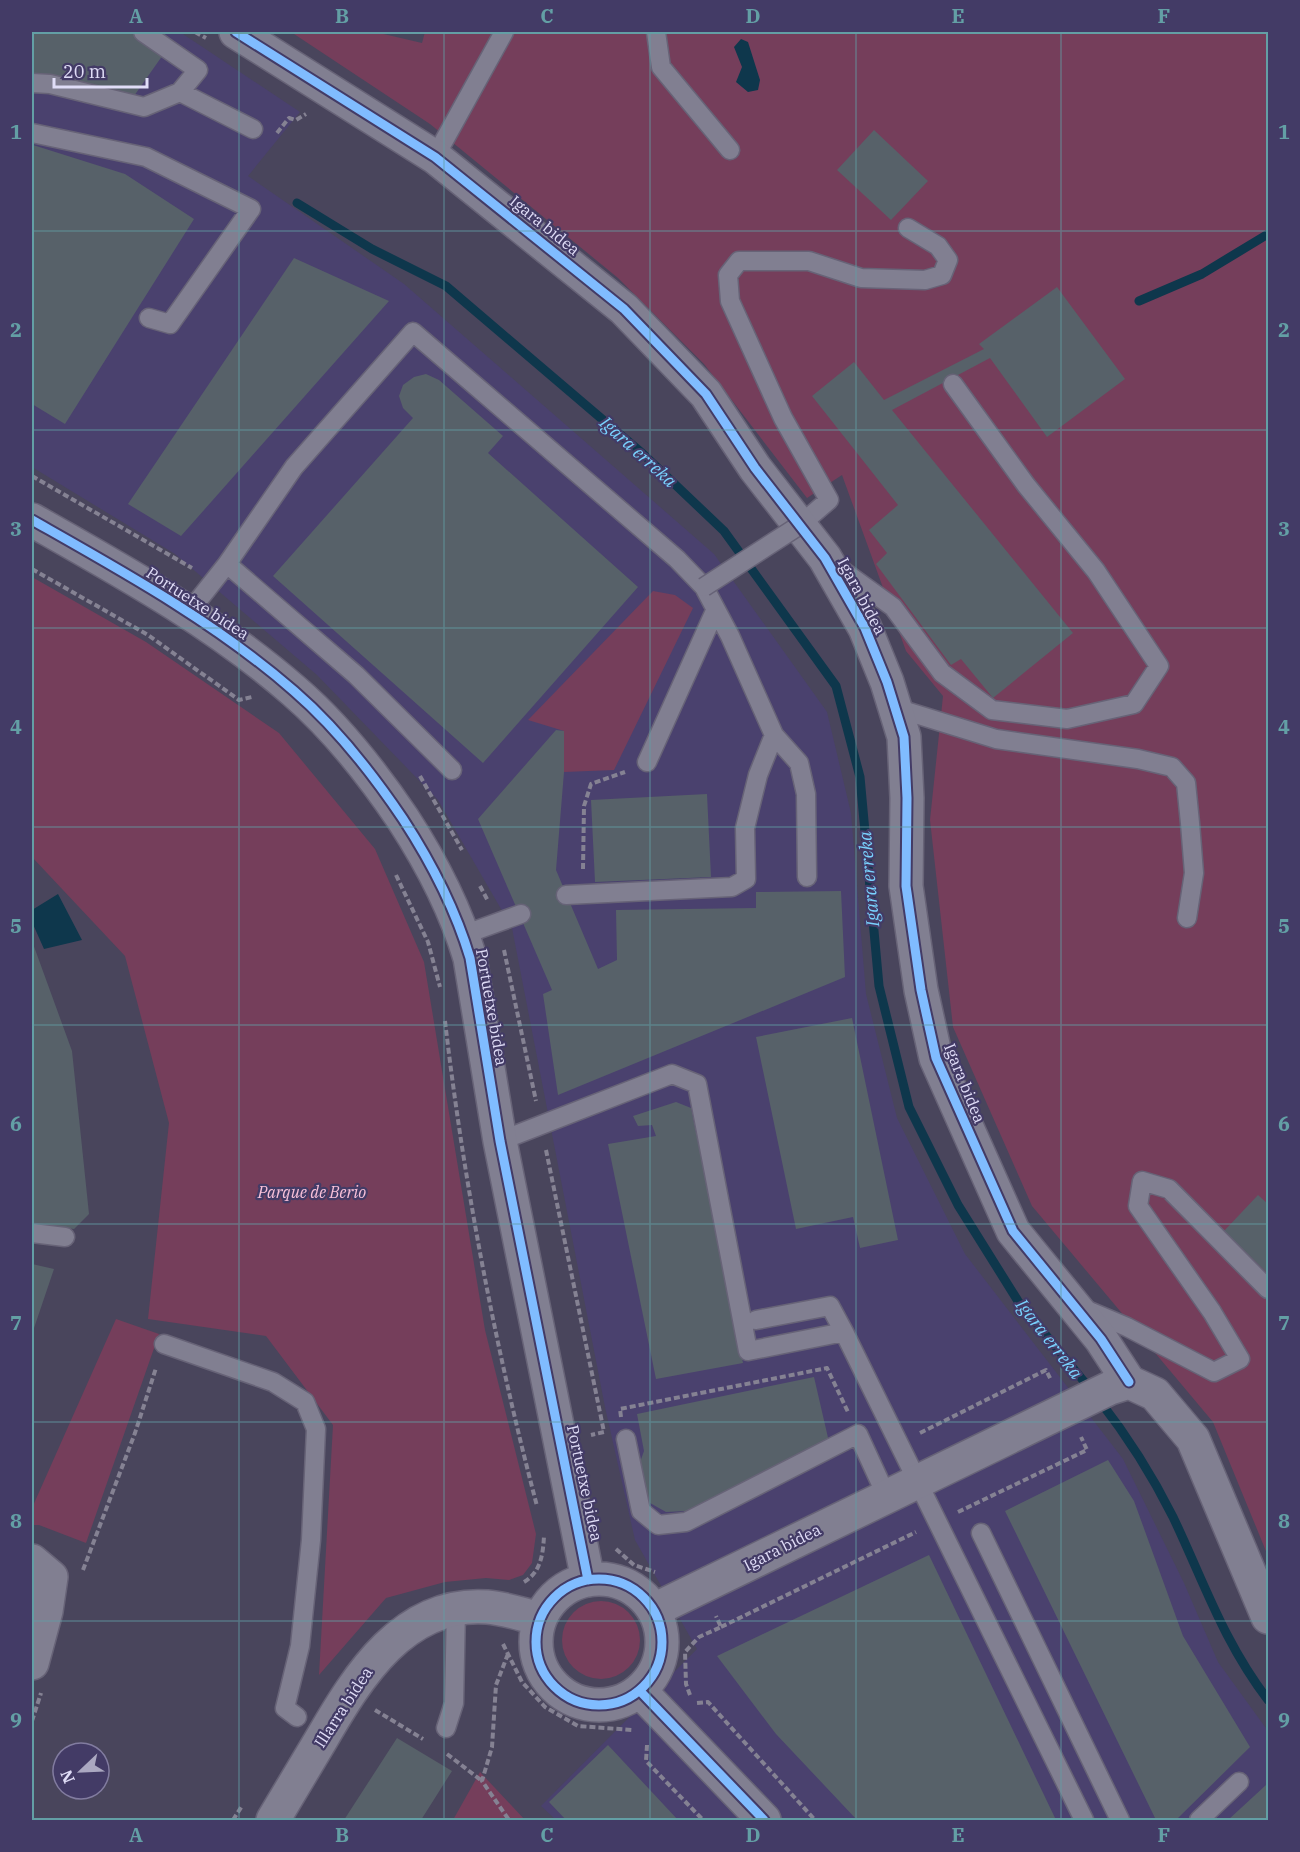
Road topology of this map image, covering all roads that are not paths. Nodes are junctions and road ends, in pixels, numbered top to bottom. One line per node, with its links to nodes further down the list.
1 (143, 32): 6 (lane)
2 (236, 32): 10 (street, Igara bidea)
3 (504, 32): 10 (lane)
4 (656, 32): 9 (lane)
5 (32, 83): 6 (lane)
6 (180, 92): 7 (lane)
7 (253, 129)
8 (32, 133): 12 (lane)
9 (730, 150)
10 (435, 157): 15 (street, Igara bidea)
11 (908, 228): 15 (lane)
12 (149, 318)
13 (952, 384): 16 (lane)
14 (32, 520): 20 (street, Portuetxe bidea)
15 (800, 525): 16 (street, Igara bidea); 18 (lane, bridge)
16 (825, 558): 21 (street, Igara bidea)
17 (226, 564): 18 (lane); 20 (lane); 24 (lane)
18 (704, 587): 19 (lane)
19 (715, 611): 22 (lane); 23 (lane)
20 (189, 612): 29 (street, Portuetxe bidea)
21 (896, 708): 28 (lane); 34 (street, Igara bidea)
22 (774, 735): 25 (lane); 26 (lane)
23 (647, 762)
24 (452, 770)
25 (807, 877)
26 (574, 894)
27 (521, 915): 29 (lane)
28 (1187, 918)
29 (463, 935): 30 (street, Portuetxe bidea)
30 (500, 1141): 36 (lane); 44 (street, Portuetxe bidea)
31 (32, 1233): 32 (lane)
32 (65, 1237)
33 (1269, 1289): 34 (lane)
34 (1070, 1303): 38 (street, Igara bidea)
35 (756, 1320): 36 (lane)
36 (844, 1332): 40 (lane)
37 (164, 1344): 51 (lane)
38 (1120, 1385): 40 (street, Igara bidea); 47 (street)
39 (626, 1439): 41 (lane)
40 (918, 1479): 41 (street, Igara bidea); 56 (lane)
41 (886, 1496): 46 (street, Igara bidea)
42 (981, 1533): 57 (lane)
43 (32, 1561): 49 (street)
44 (588, 1580): 46 (street); 48 (street)
45 (456, 1609): 48 (street, Illarra bidea); 52 (lane); 54 (street, Illarra bidea)
46 (654, 1610): 50 (street)
47 (1269, 1617)
48 (540, 1619): 50 (street)
49 (34, 1668)
50 (639, 1691): 55 (street)
51 (297, 1717)
52 (446, 1728)
53 (1239, 1782): 58 (lane)
54 (273, 1821)
55 (764, 1821)
56 (1084, 1821)
57 (1119, 1821)
58 (1199, 1821)

